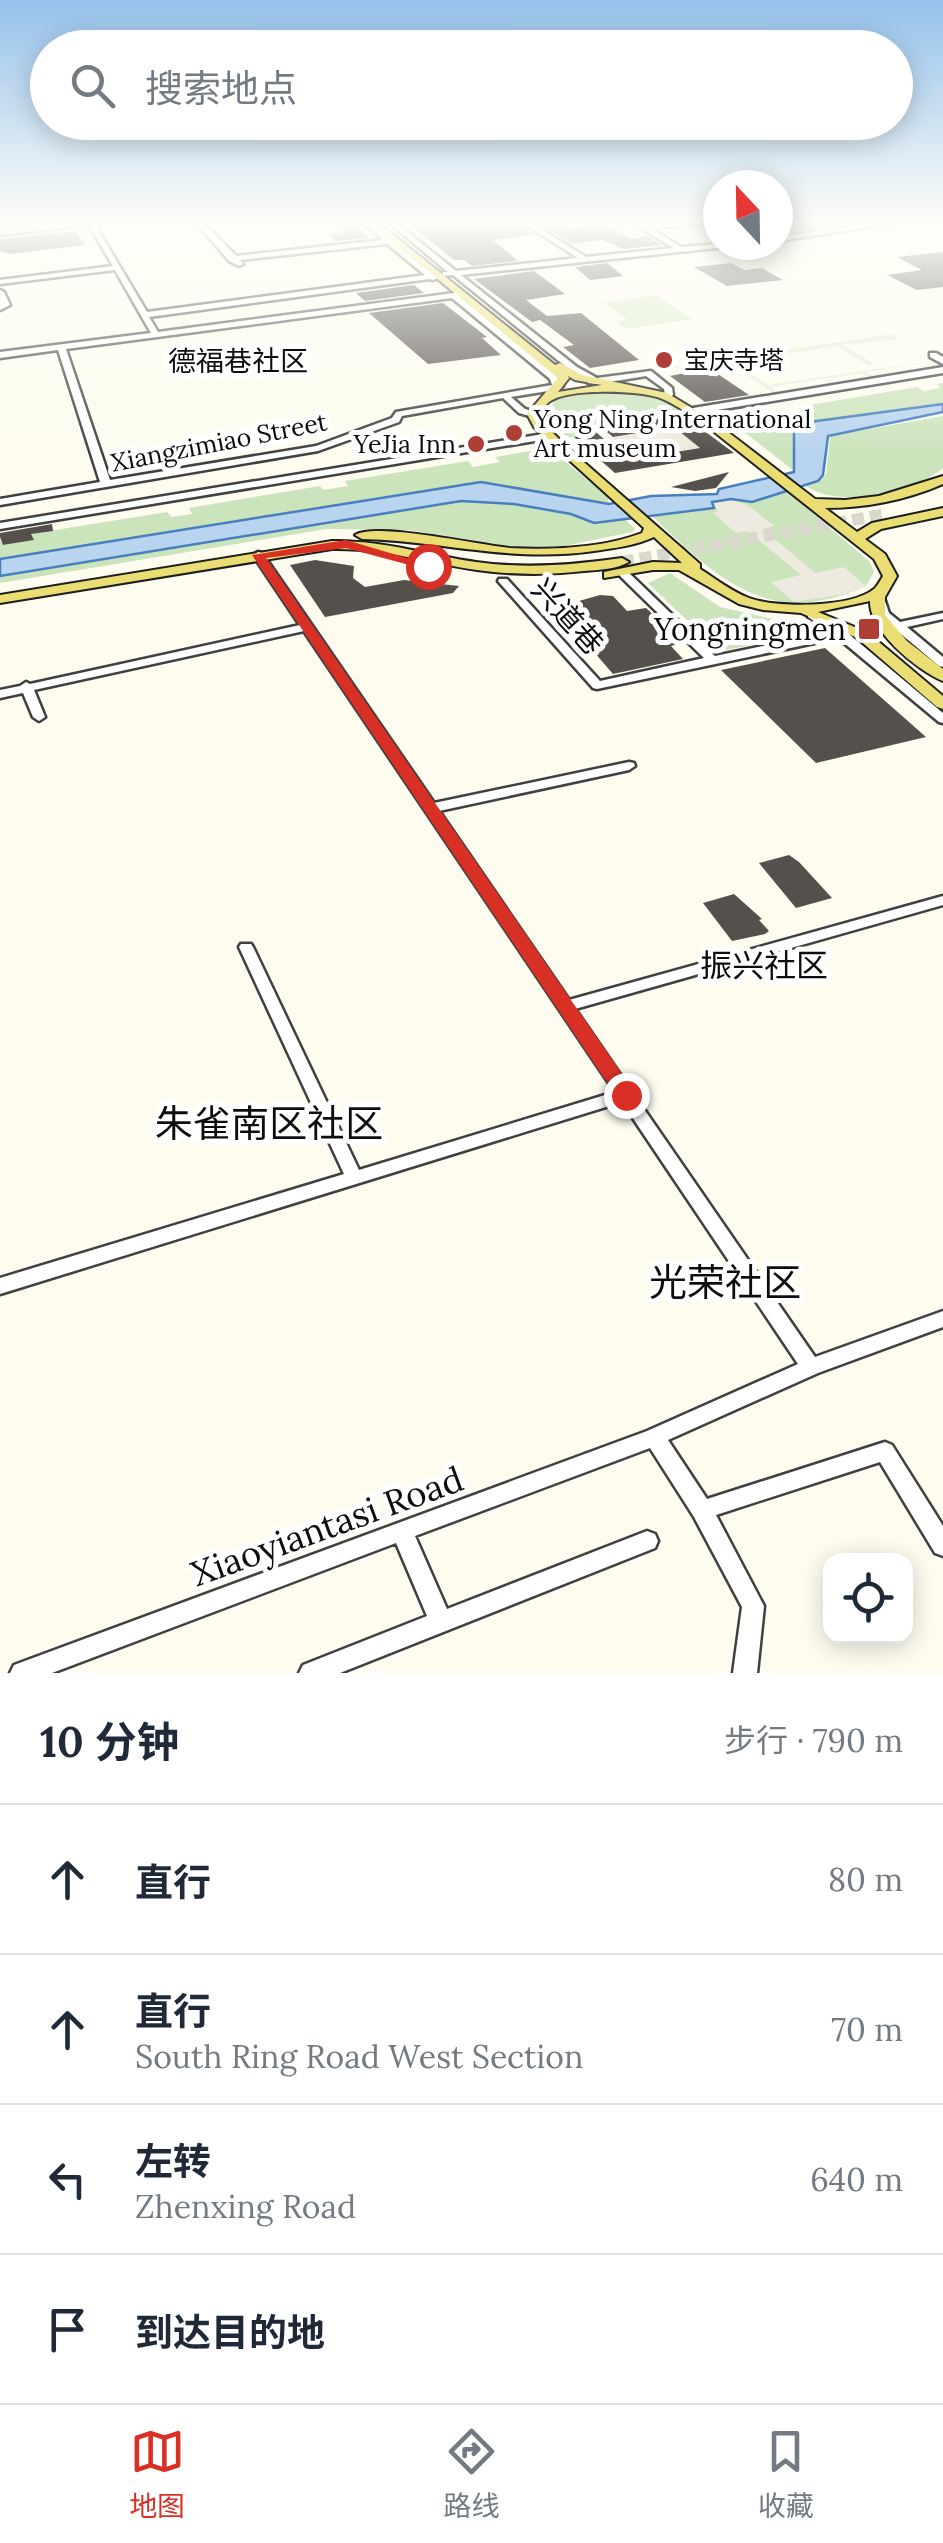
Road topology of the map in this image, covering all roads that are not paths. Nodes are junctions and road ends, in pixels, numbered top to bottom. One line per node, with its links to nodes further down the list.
1 (135, 299): 7 (street)
2 (263, 299): 7 (street)
3 (427, 299): 8 (street)
4 (462, 299): 15 (main road)
5 (468, 299): 15 (main road)
6 (477, 299): 14 (street)
7 (144, 315): 8 (street)
8 (156, 335): 9 (street)
9 (62, 348): 10 (street); 23 (street)
10 (0, 355)
11 (943, 370): 20 (street)
12 (666, 371): 13 (street)
13 (648, 374): 14 (street); 18 (street)
14 (596, 382): 15 (main road); 16 (main road)
15 (557, 385): 16 (main road); 17 (street, Xiangzimiao Street); 19 (main road)
16 (625, 386): 18 (main road)
17 (504, 395): 19 (street); 23 (street, Xiangzimiao Street)
18 (670, 395): 20 (main road)
19 (533, 414): 21 (main road)
20 (700, 416): 27 (main road)
21 (555, 441): 30 (main road); 31 (street)
22 (943, 480): 28 (main road)
23 (106, 484): 25 (street, Xiangzimiao Street)
24 (943, 492): 26 (main road)
25 (0, 502)
26 (943, 502)
27 (812, 503): 28 (main road); 33 (main road)
28 (840, 504): 32 (main road)
29 (943, 512): 32 (main road)
30 (646, 522): 35 (main road); 40 (main road)
31 (0, 526)
32 (872, 528): 33 (main road)
33 (857, 538): 41 (main road)
34 (350, 539): 35 (main road); 36 (main road); 37 (main road); 39 (main road); 42 (main road)
35 (638, 540): 38 (main road)
36 (258, 555): 42 (main road); 45 (street)
37 (620, 563): 38 (main road); 39 (main road); 48 (street)
38 (665, 566): 40 (main road)
39 (504, 581): 48 (street, 兴道巷)
40 (714, 584): 43 (main road)
41 (879, 595): 43 (main road); 46 (main road)
42 (0, 596)
43 (800, 610): 47 (main road)
44 (943, 616): 46 (street)
45 (309, 627): 51 (street); 57 (street)
46 (891, 627): 49 (street); 50 (main road)
47 (847, 632): 48 (street, 兴道巷); 53 (main road); 55 (street)
48 (712, 660)
49 (943, 663)
50 (943, 676)
51 (26, 686): 52 (street); 54 (street)
52 (0, 694)
53 (943, 704)
54 (38, 717)
55 (943, 719)
56 (629, 766): 57 (street)
57 (432, 808): 60 (street)
58 (943, 900): 60 (street)
59 (246, 947): 62 (street)
60 (566, 1006): 61 (street)
61 (626, 1095): 62 (street); 65 (street)
62 (354, 1178): 63 (street)
63 (0, 1286)
64 (943, 1319): 65 (street, Xiaoyiantasi Road)
65 (811, 1367): 66 (street, Xiaoyiantasi Road)
66 (654, 1438): 67 (street); 68 (street, Xiaoyiantasi Road)
67 (702, 1510): 70 (street); 74 (street)
68 (403, 1534): 71 (street); 72 (street, Xiaoyiantasi Road)
69 (647, 1540): 71 (street)
70 (943, 1546)
71 (440, 1622): 73 (street)
72 (22, 1673)
73 (311, 1673)
74 (744, 1673)

